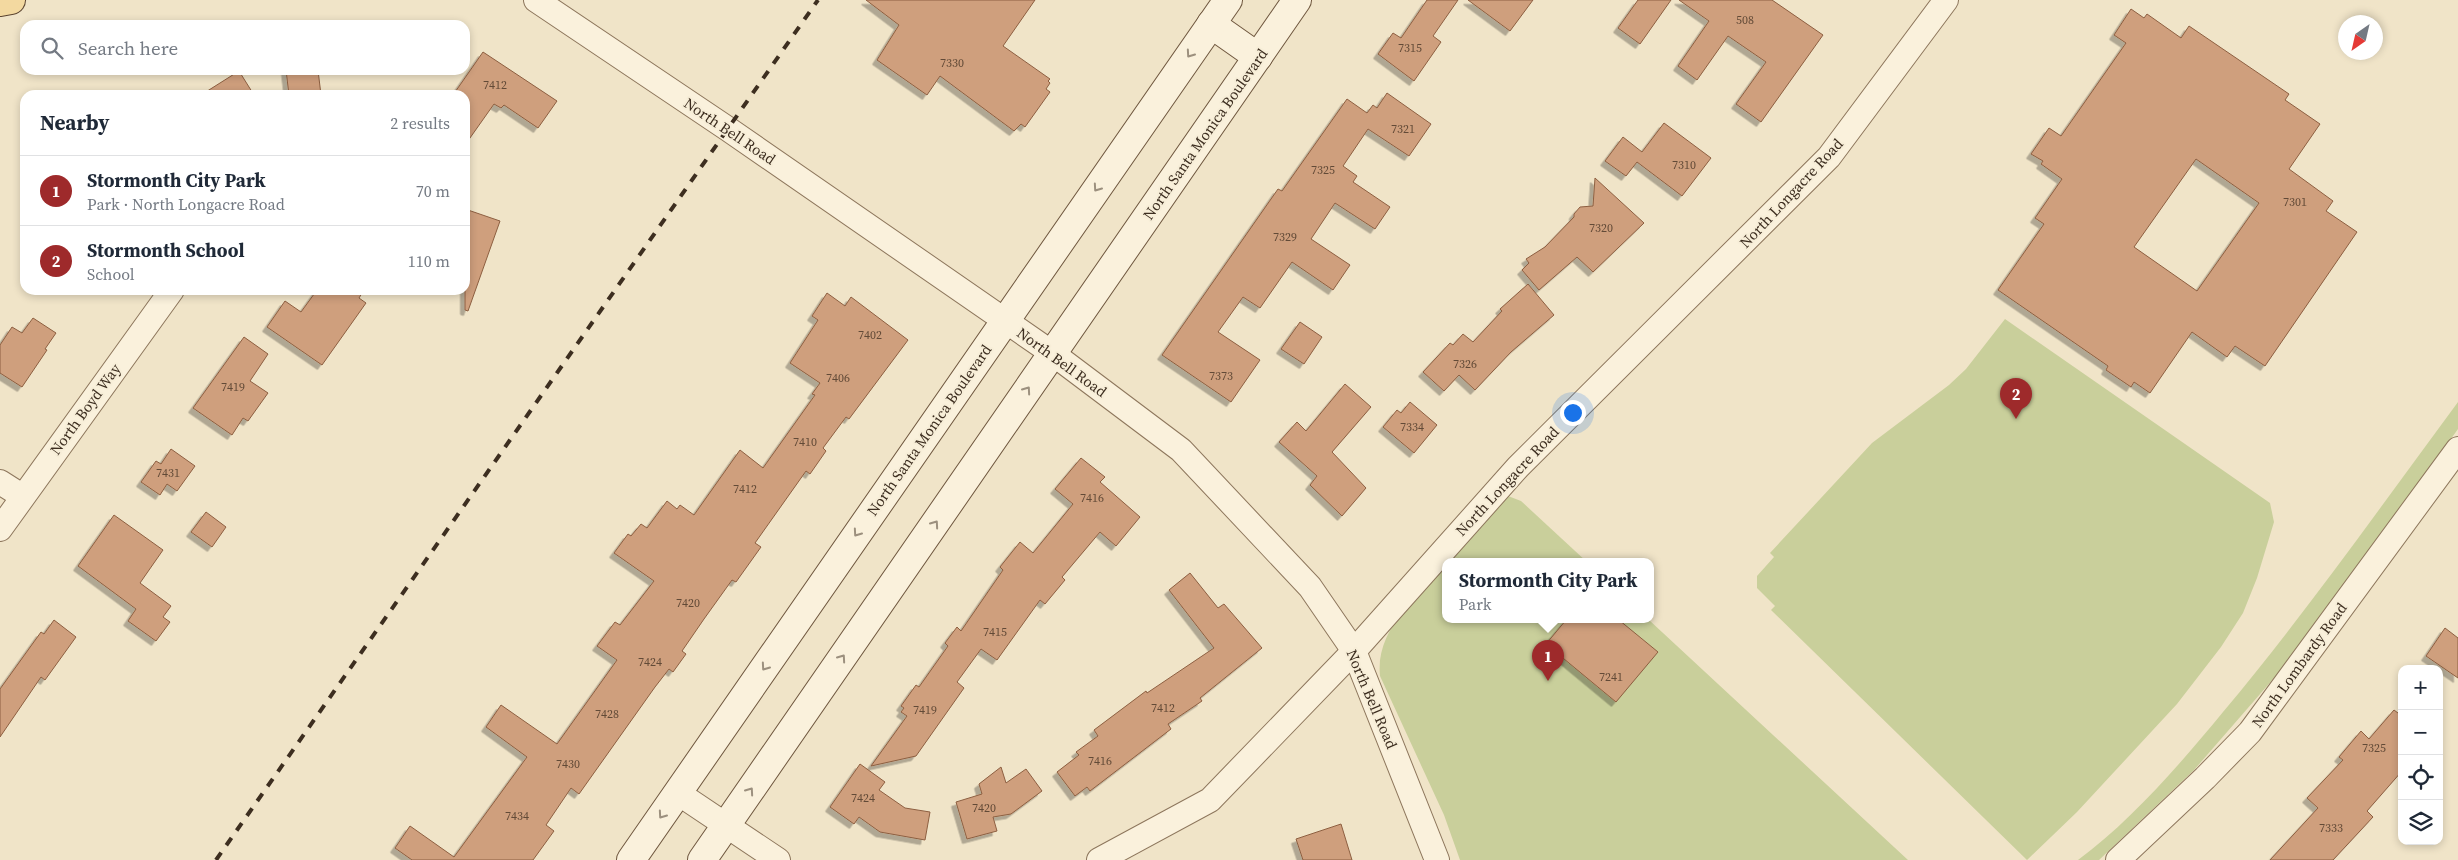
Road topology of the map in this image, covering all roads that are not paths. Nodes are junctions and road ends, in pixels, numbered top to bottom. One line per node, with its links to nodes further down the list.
1 (10, 0): 6 (main road)
2 (536, 0): 10 (street, North Bell Road)
3 (1228, 0): 7 (street, North Santa Monica Boulevard)
4 (1298, 0): 8 (street, North Santa Monica Boulevard)
5 (1946, 0): 16 (street, North Longacre Road)
6 (0, 2)
7 (1211, 24): 8 (street); 10 (street, North Santa Monica Boulevard, one-way to 10)
8 (1258, 57): 11 (street, North Santa Monica Boulevard)
9 (168, 295): 14 (street, North Boyd Way)
10 (1005, 321): 11 (street, North Bell Road); 17 (street, North Santa Monica Boulevard, one-way to 17)
11 (1052, 354): 16 (street, North Bell Road); 18 (street, North Santa Monica Boulevard, one-way to 11)
12 (2458, 449): 24 (street, North Lombardy Road)
13 (0, 482): 14 (street)
14 (22, 496): 15 (street, North Boyd Way)
15 (0, 530)
16 (1354, 651): 22 (street, North Longacre Road); 23 (street, North Bell Road)
17 (678, 793): 18 (street); 19 (street, North Santa Monica Boulevard, one-way to 19)
18 (727, 824): 20 (street, North Santa Monica Boulevard); 21 (street)
19 (631, 860)
20 (702, 860)
21 (778, 860)
22 (1099, 860)
23 (1437, 860)
24 (2118, 860)

